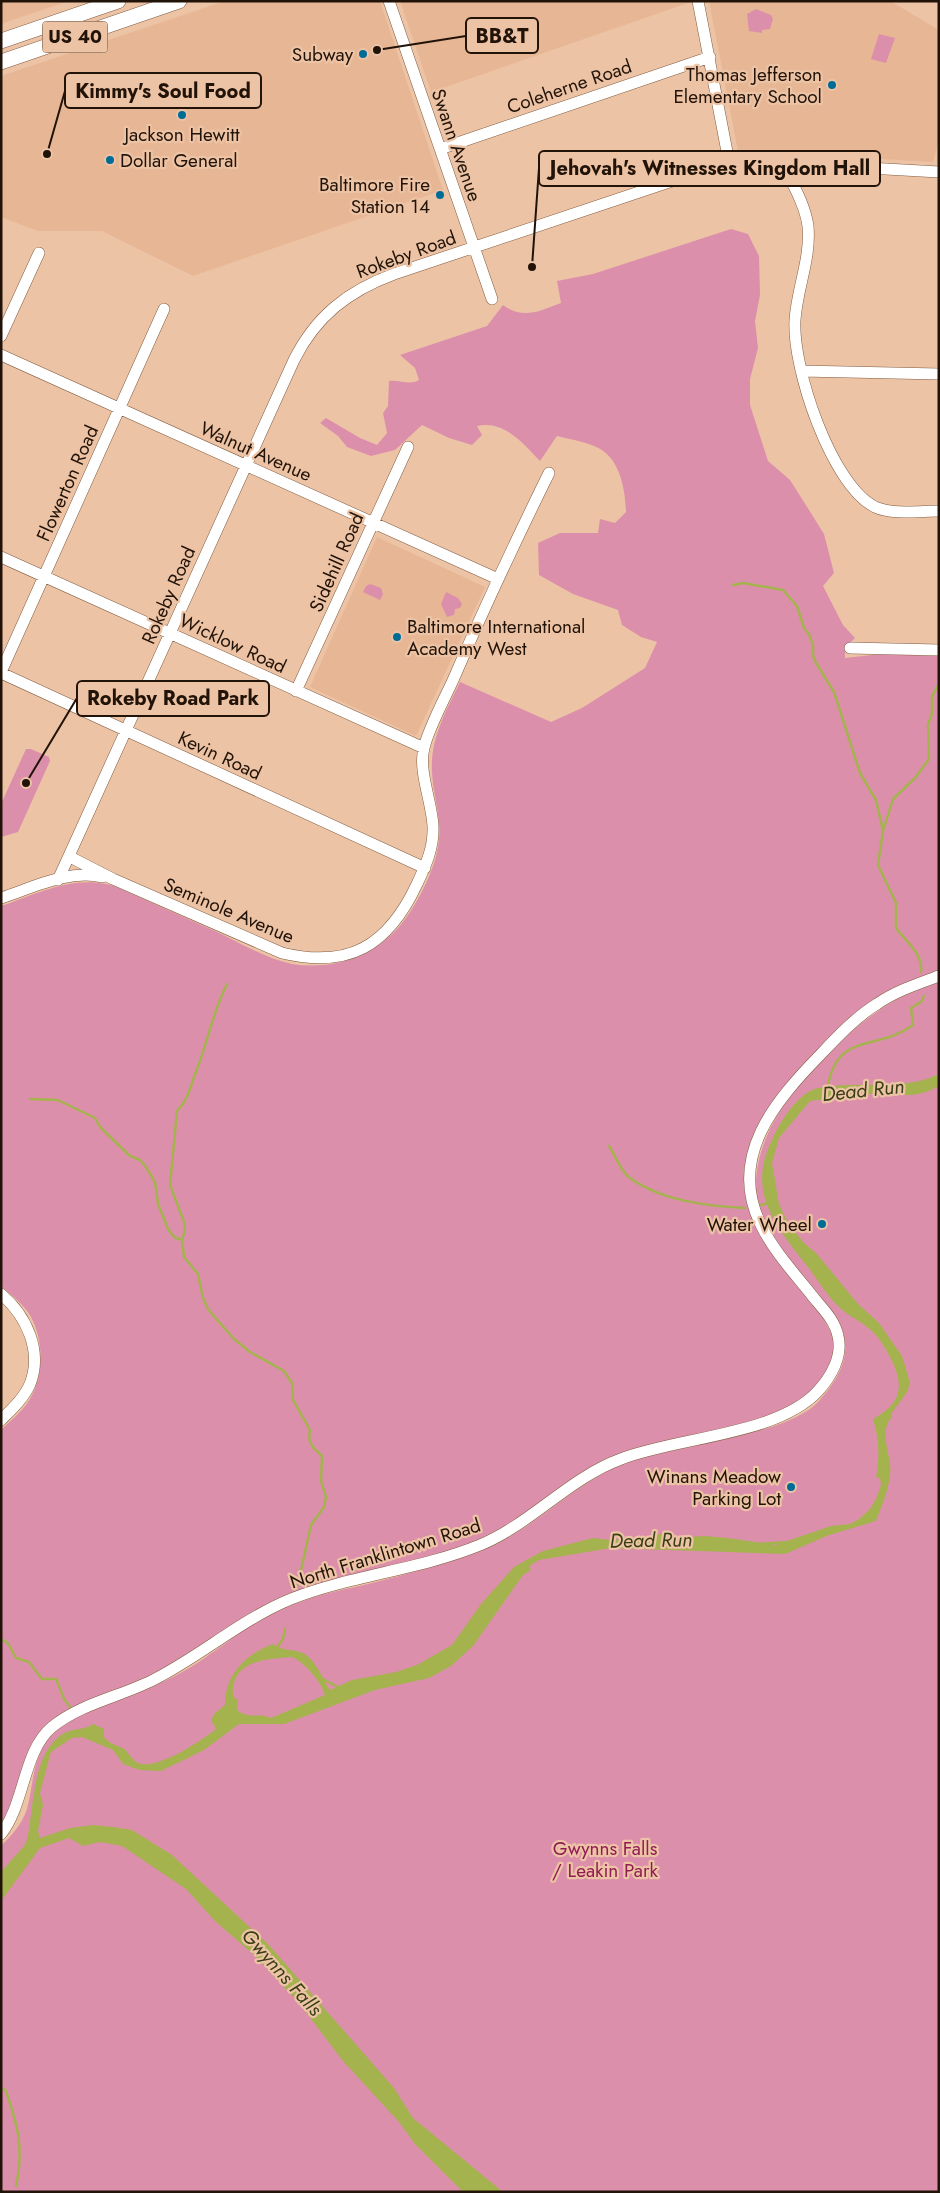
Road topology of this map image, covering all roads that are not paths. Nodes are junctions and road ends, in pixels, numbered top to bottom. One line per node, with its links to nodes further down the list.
1 (118, 1): 5 (main road, US 40)
2 (179, 1): 7 (main road, US 40)
3 (389, 1): 8 (street, Swann Avenue)
4 (699, 4): 6 (street)
5 (1, 41)
6 (710, 57): 8 (street, Coleherne Road); 9 (street)
7 (1, 62)
8 (440, 149): 12 (street, Swann Avenue)
9 (729, 162): 10 (street, Rokeby Road); 12 (street, Rokeby Road)
10 (782, 163): 11 (street, Rokeby Road); 18 (street)
11 (939, 172)
12 (474, 248): 14 (street, Swann Avenue); 22 (street, Rokeby Road)
13 (39, 253): 16 (street)
14 (492, 299)
15 (164, 309): 20 (street, Flowerton Road)
16 (1, 336)
17 (1, 355): 20 (street, Walnut Avenue)
18 (801, 371): 19 (street); 24 (street)
19 (939, 374)
20 (120, 409): 22 (street, Walnut Avenue); 27 (street, Flowerton Road)
21 (408, 446): 25 (street, Sidehill Road)
22 (246, 466): 25 (street, Walnut Avenue); 29 (street, Rokeby Road)
23 (549, 473): 28 (street)
24 (939, 511)
25 (372, 522): 28 (street, Walnut Avenue); 33 (street, Sidehill Road)
26 (1, 557): 27 (street, Wicklow Road)
27 (44, 576): 29 (street, Wicklow Road); 32 (street, Flowerton Road)
28 (498, 578): 35 (street)
29 (170, 634): 33 (street, Wicklow Road); 34 (street, Rokeby Road)
30 (850, 648): 31 (street)
31 (939, 650)
32 (1, 673): 34 (street, Kevin Road)
33 (296, 691): 35 (street, Wicklow Road)
34 (126, 730): 36 (street, Rokeby Road); 37 (street, Kevin Road)
35 (424, 748): 37 (street, Seminole Avenue)
36 (70, 857): 38 (street, Seminole Avenue); 39 (street, Rokeby Road)
37 (425, 868): 38 (street, Seminole Avenue)
38 (113, 879): 39 (street)
39 (58, 880): 40 (street)
40 (1, 898)
41 (939, 976): 44 (street, North Franklintown Road)
42 (1, 1294): 43 (street)
43 (1, 1420)
44 (1, 1834)

